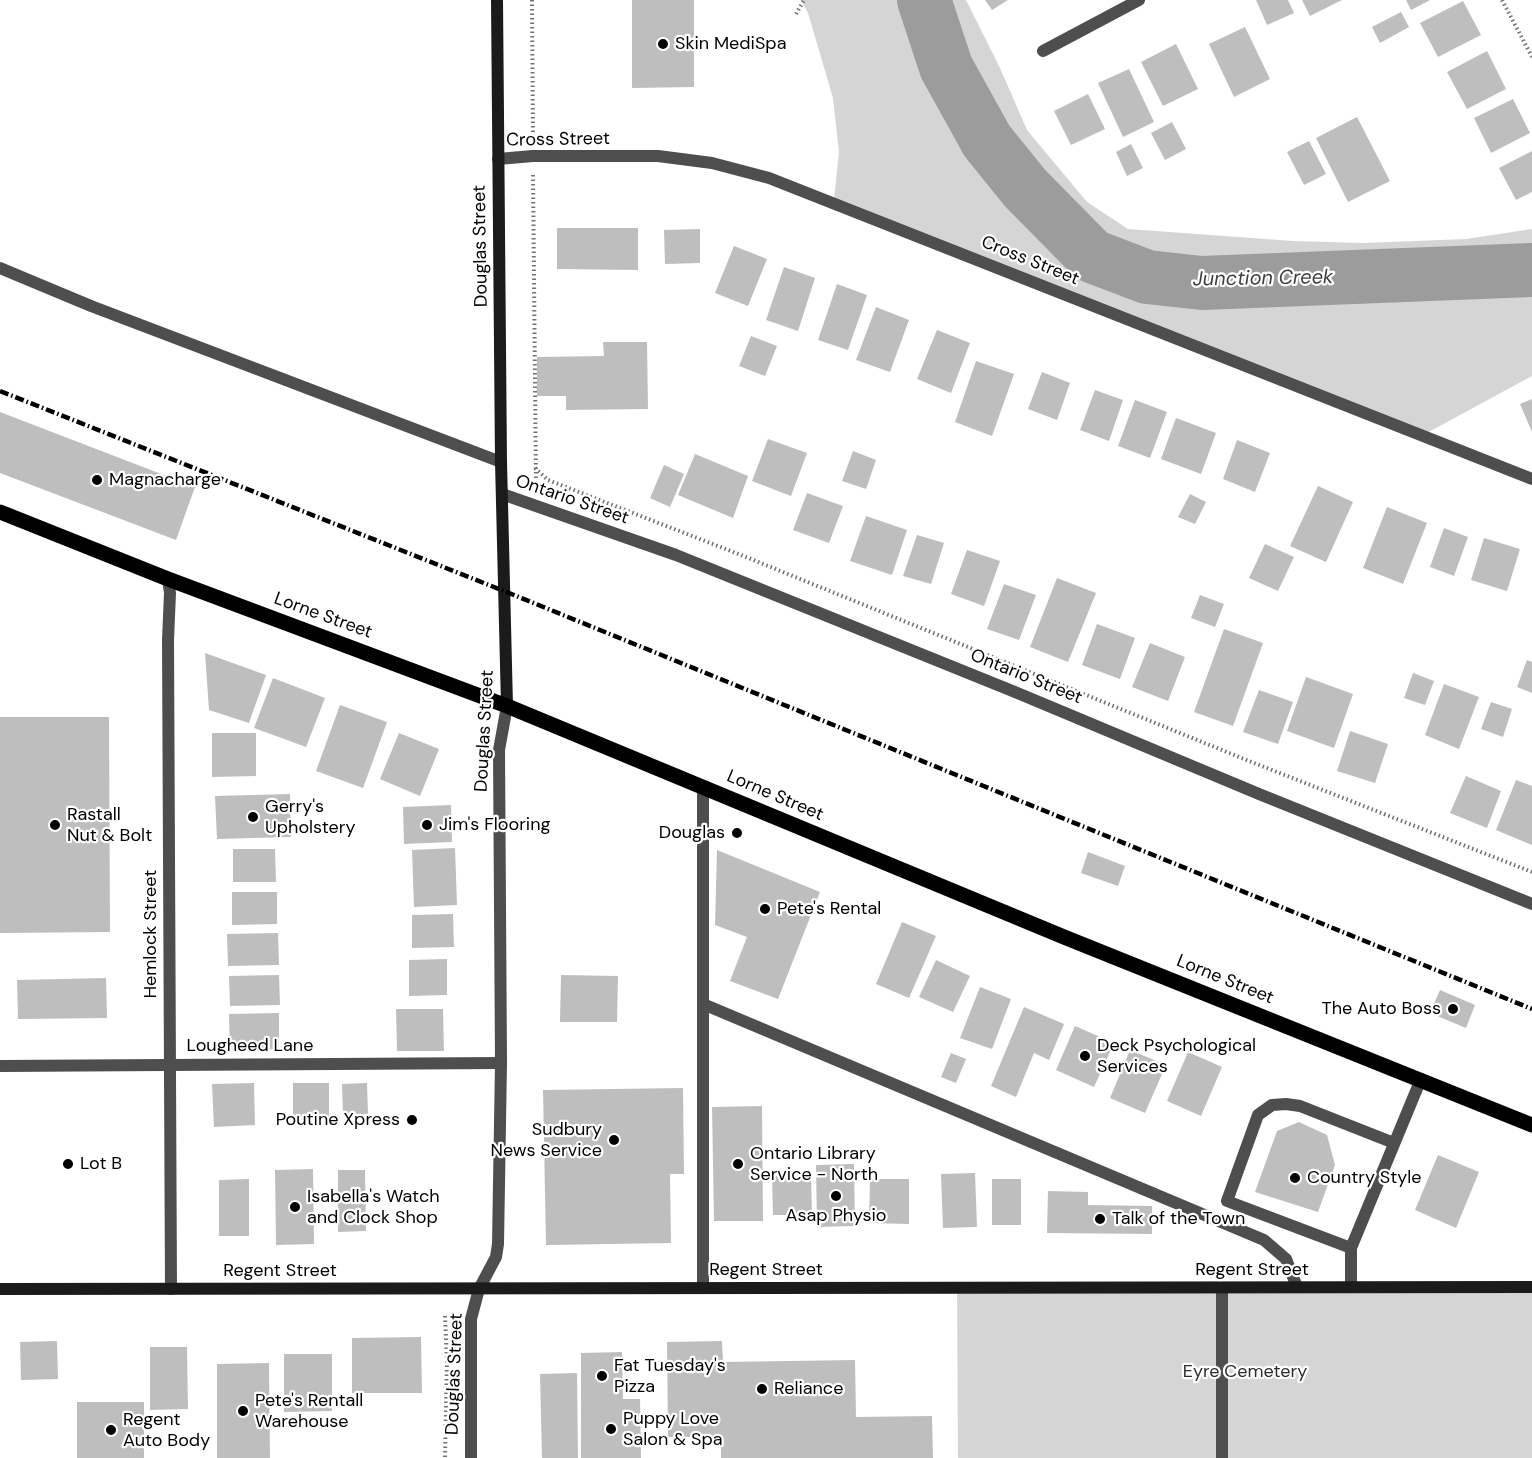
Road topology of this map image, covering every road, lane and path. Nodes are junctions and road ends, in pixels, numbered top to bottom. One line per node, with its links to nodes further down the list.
1 (497, 0): 10 (main road, Douglas Street)
2 (532, 0): 9 (path)
3 (804, 0): 6 (path)
4 (1139, 0): 7 (street)
5 (1502, 0): 8 (path)
6 (796, 14)
7 (1043, 51)
8 (1532, 57)
9 (533, 156): 10 (street, Cross Street); 13 (path); 14 (street, Cross Street)
10 (498, 159): 12 (main road, Douglas Street)
11 (0, 268): 12 (street)
12 (501, 462): 15 (main road, Douglas Street)
13 (535, 468): 16 (path); 21 (path)
14 (1532, 479)
15 (502, 494): 16 (street, Ontario Street); 19 (main road, Douglas Street)
16 (536, 506): 22 (street, Ontario Street)
17 (0, 512): 18 (main road, Lorne Street)
18 (168, 579): 19 (main road, Lorne Street); 25 (street, Hemlock Street)
19 (507, 706): 20 (main road, Lorne Street); 24 (street, Douglas Street)
20 (703, 787): 23 (street); 27 (main road, Lorne Street)
21 (1532, 872)
22 (1532, 904)
23 (703, 1004): 31 (street); 34 (street)
24 (501, 1063): 25 (street, Lougheed Lane); 38 (street, Douglas Street)
25 (170, 1065): 26 (street, Lougheed Lane); 37 (street, Hemlock Street)
26 (0, 1066)
27 (1421, 1079): 28 (main road, Lorne Street); 29 (street)
28 (1532, 1125)
29 (1394, 1143): 30 (street); 30 (street)
30 (1351, 1248): 32 (street)
31 (1297, 1287): 32 (main road, Regent Street); 35 (main road, Regent Street)
32 (1351, 1287): 33 (main road, Regent Street)
33 (1532, 1287)
34 (703, 1288): 35 (main road, Regent Street); 38 (main road, Regent Street)
35 (1222, 1288): 42 (street)
36 (0, 1289): 37 (main road, Regent Street)
37 (171, 1289): 38 (main road, Regent Street)
38 (479, 1289): 41 (street, Douglas Street)
39 (445, 1316): 40 (path)
40 (445, 1458)
41 (471, 1458)
42 (1222, 1458)

